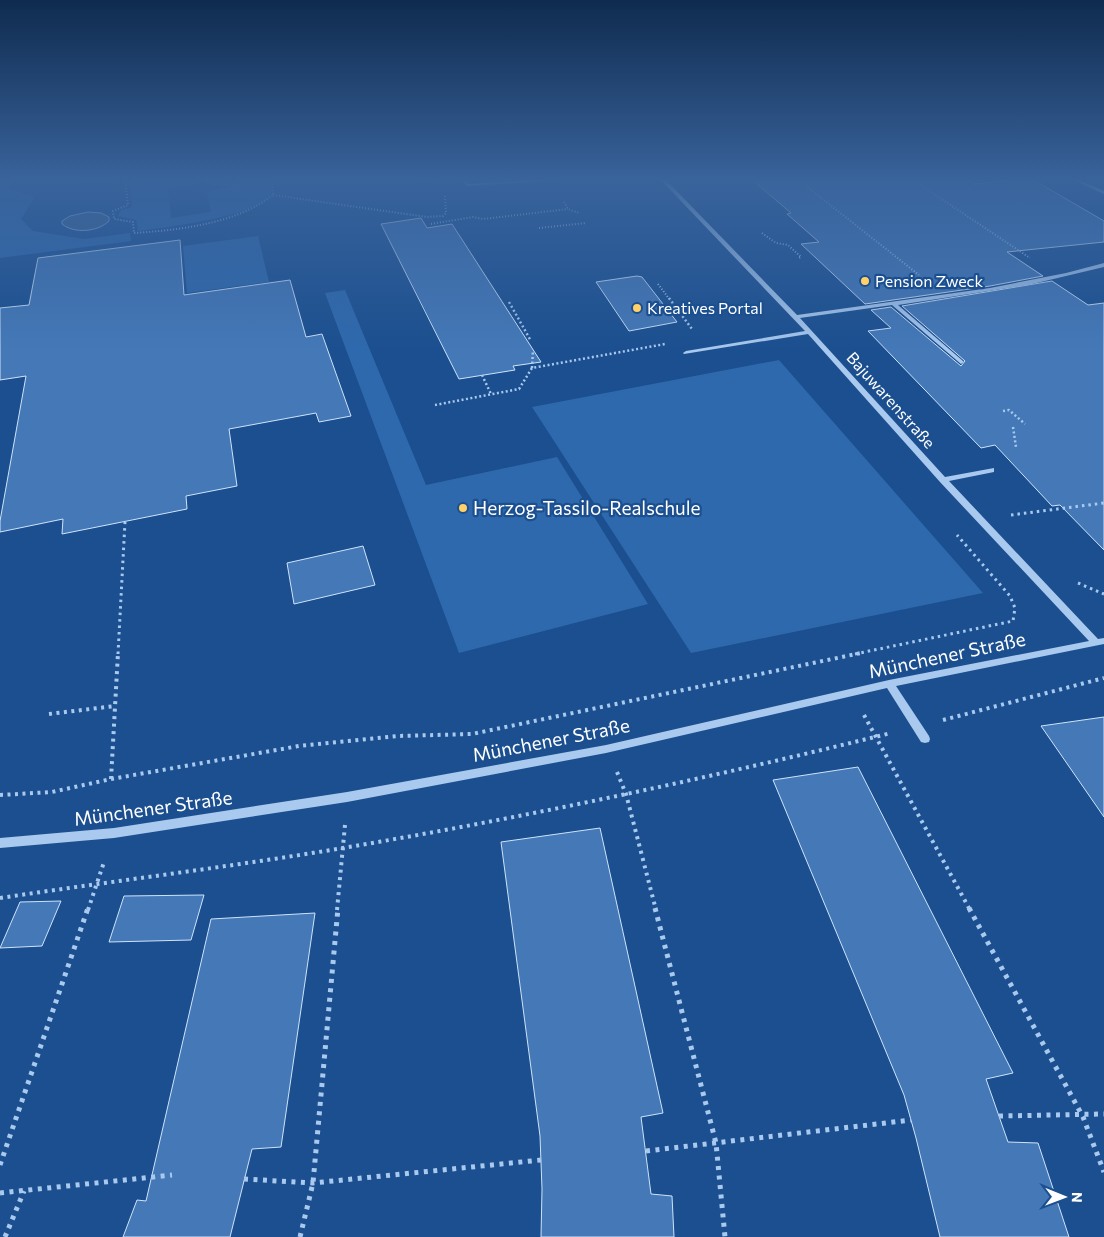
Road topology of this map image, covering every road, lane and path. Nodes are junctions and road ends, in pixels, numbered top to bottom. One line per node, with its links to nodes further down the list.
1 (717, 236): 12 (street, Bajuwarenstraße)
2 (766, 236): 5 (path)
3 (869, 236): 9 (path)
4 (997, 236): 7 (path)
5 (799, 258)
6 (1104, 265): 7 (street)
7 (1060, 278): 9 (street)
8 (658, 284): 16 (path)
9 (946, 296): 11 (street)
10 (509, 302): 14 (path)
11 (894, 304): 12 (street); 19 (street)
12 (796, 317): 13 (street, Bajuwarenstraße)
13 (810, 332): 16 (street); 29 (street, Bajuwarenstraße)
14 (531, 341)
15 (668, 343): 20 (path)
16 (710, 349): 18 (street)
17 (533, 350): 20 (path)
18 (686, 353)
19 (961, 362)
20 (532, 368): 22 (path)
21 (482, 375): 22 (path)
22 (491, 394): 23 (path)
23 (434, 405)
24 (1003, 411): 25 (path)
25 (1025, 424)
26 (1012, 427): 27 (path)
27 (1016, 447)
28 (992, 470): 29 (street)
29 (944, 480): 38 (street, Bajuwarenstraße)
30 (1077, 502): 32 (path)
31 (1104, 503): 32 (path)
32 (1081, 506): 33 (path)
33 (1010, 515)
34 (125, 522): 42 (path)
35 (953, 532): 48 (path)
36 (1087, 589): 37 (path)
37 (1104, 594)
38 (1100, 642): 40 (street, Münchener Straße)
39 (1104, 678): 44 (path)
40 (889, 684): 41 (street, Münchener Straße); 44 (street)
41 (852, 693): 45 (path); 47 (street, Münchener Straße)
42 (115, 706): 43 (path); 48 (path)
43 (49, 714)
44 (916, 726): 45 (path); 46 (street)
45 (876, 736): 49 (path); 59 (path)
46 (925, 738)
47 (606, 749): 49 (path); 51 (street, Münchener Straße)
48 (111, 779): 50 (path)
49 (626, 794): 54 (path); 61 (path)
50 (0, 796)
51 (347, 797): 52 (street, Münchener Straße); 54 (path)
52 (114, 833): 53 (street, Münchener Straße); 55 (path)
53 (0, 843)
54 (342, 848): 55 (path); 68 (path)
55 (96, 886): 56 (path); 64 (path)
56 (0, 898)
57 (1104, 1114): 59 (path)
58 (998, 1116): 59 (path)
59 (1083, 1116): 65 (path)
60 (911, 1120): 61 (path)
61 (716, 1143): 62 (path); 73 (path)
62 (646, 1151)
63 (541, 1160): 68 (path)
64 (0, 1165)
65 (1104, 1172)
66 (172, 1175): 69 (path)
67 (244, 1179): 68 (path)
68 (313, 1183): 72 (path)
69 (24, 1191): 70 (path); 71 (path)
70 (0, 1192)
71 (5, 1237)
72 (300, 1237)
73 (725, 1237)

